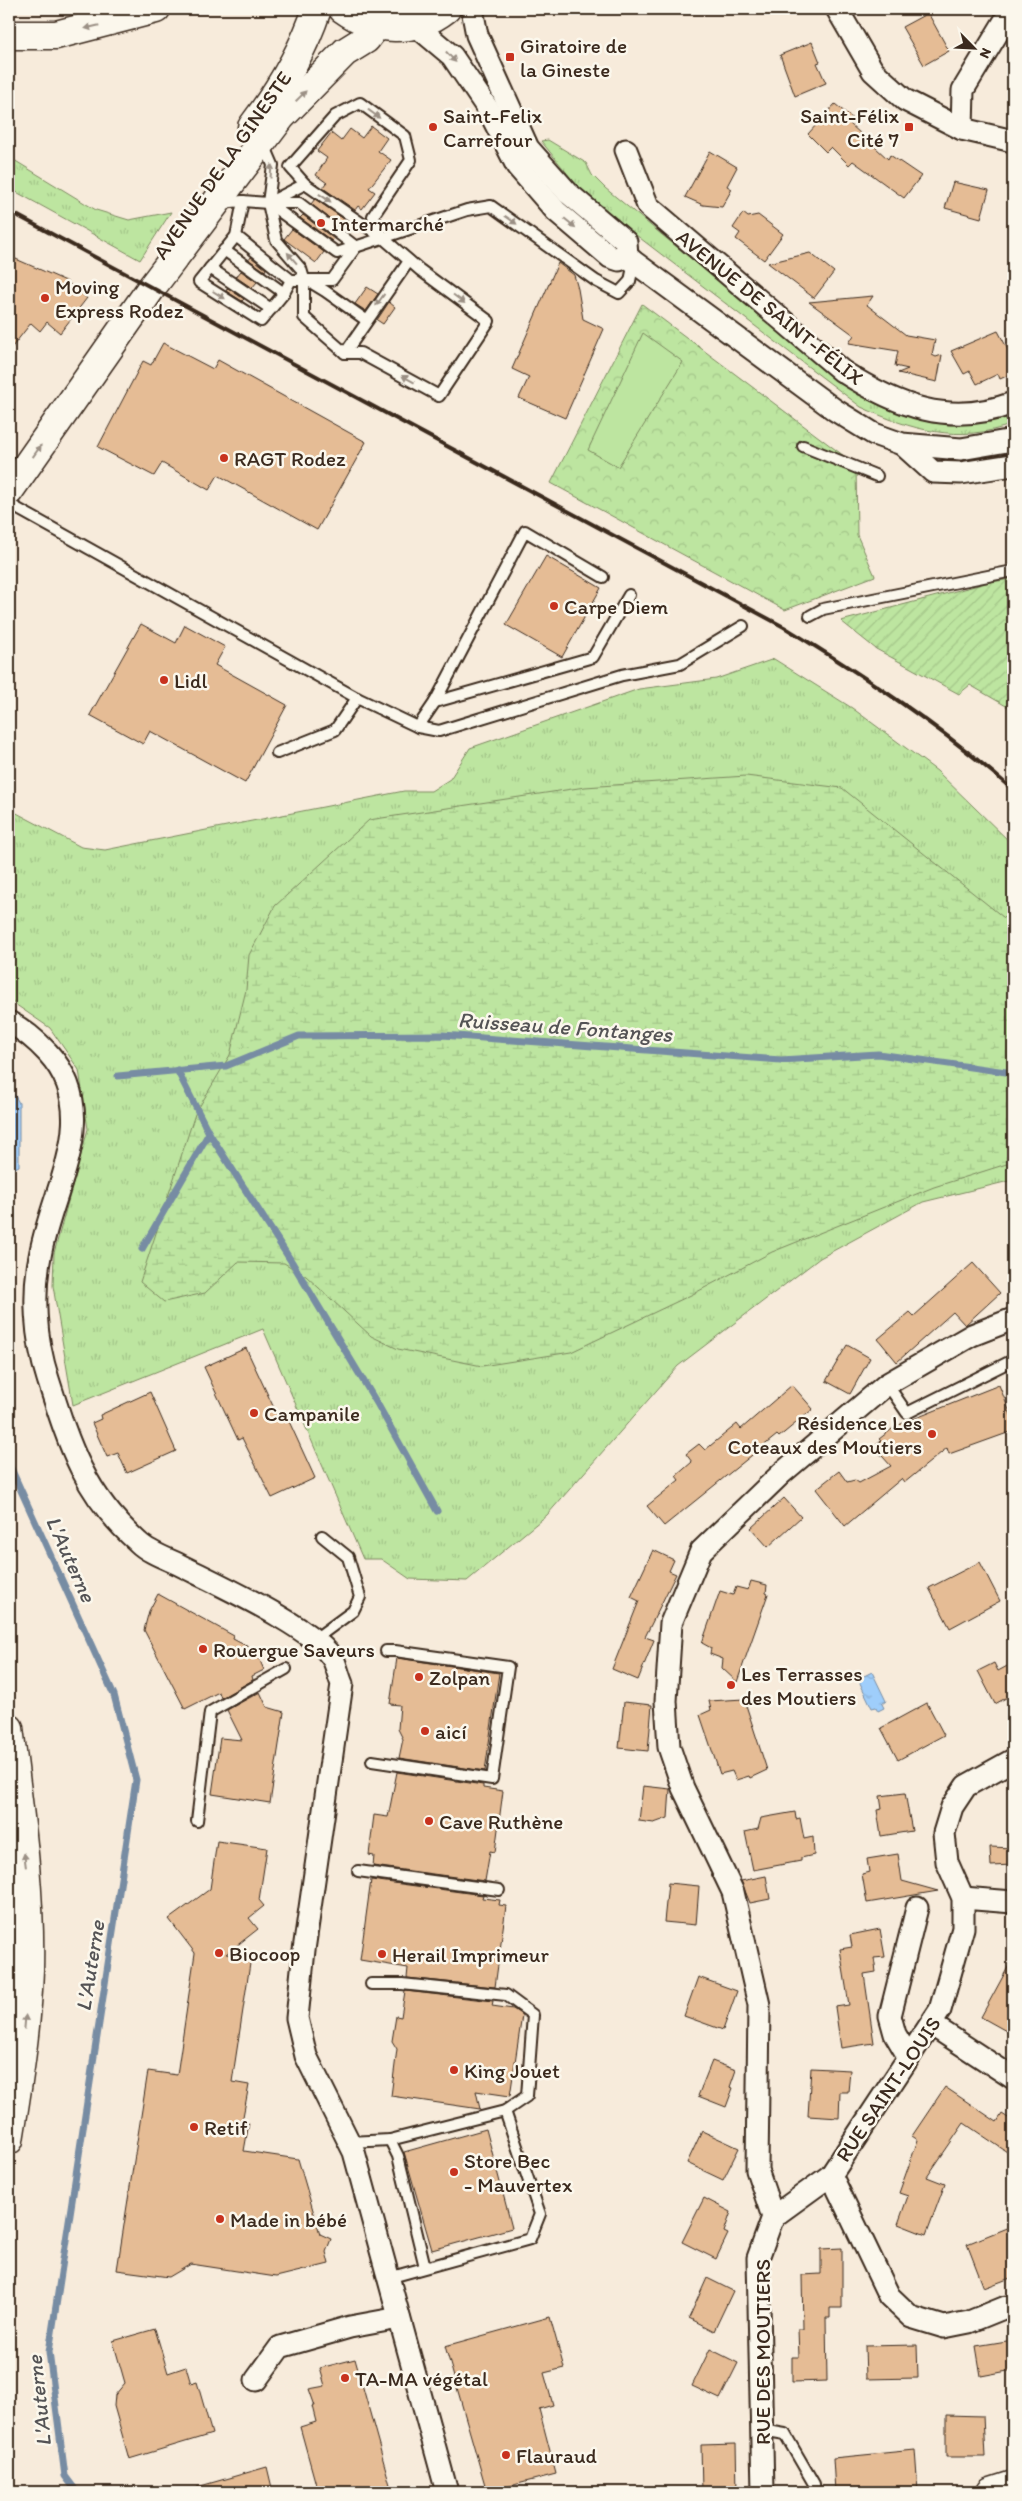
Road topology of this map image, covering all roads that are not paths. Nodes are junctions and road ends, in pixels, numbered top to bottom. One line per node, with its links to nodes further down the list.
1 (156, 9): 10 (main road, one-way to 10)
2 (317, 9): 36 (main road, AVENUE DE LA GINESTE)
3 (343, 9): 9 (main road)
4 (446, 9): 8 (main road)
5 (472, 9): 23 (street, AVENUE DE SAINT-FÉLIX)
6 (836, 9): 11 (street)
7 (1012, 9): 11 (street)
8 (414, 25): 9 (main road); 23 (street, AVENUE DE SAINT-FÉLIX, one-way to 23)
9 (376, 26): 12 (main road, AVENUE DE LA GINESTE, one-way to 9)
10 (9, 35)
11 (962, 129): 13 (street)
12 (262, 141): 17 (lane, one-way to 12); 18 (main road, AVENUE DE LA GINESTE)
13 (1013, 141)
14 (626, 150): 32 (street, AVENUE DE SAINT-FÉLIX)
15 (305, 184): 17 (lane); 20 (lane, one-way to 20); 20 (lane, one-way to 20)
16 (243, 201): 17 (lane); 18 (lane); 19 (lane)
17 (268, 203): 21 (lane); 21 (lane); 26 (lane, one-way to 17)
18 (214, 204): 39 (main road, AVENUE DE LA GINESTE, one-way to 18)
19 (236, 236): 22 (lane); 27 (lane)
20 (383, 238): 21 (lane); 23 (lane, one-way to 23); 24 (lane)
21 (356, 248): 26 (lane)
22 (224, 250): 25 (lane); 28 (lane)
23 (631, 259): 34 (street, AVENUE DE SAINT-FÉLIX)
24 (409, 261): 30 (lane, one-way to 30); 31 (lane, one-way to 31)
25 (210, 268): 29 (lane); 29 (lane, one-way to 29)
26 (304, 279): 27 (lane); 30 (lane); 31 (lane)
27 (291, 280): 28 (lane)
28 (284, 293): 29 (lane)
29 (271, 309)
30 (366, 320): 31 (lane)
31 (345, 353)
32 (1013, 404)
33 (1013, 440): 34 (street, AVENUE DE SAINT-FÉLIX)
34 (902, 444): 37 (street, AVENUE DE SAINT-FÉLIX)
35 (803, 446): 38 (lane)
36 (9, 459)
37 (1013, 465)
38 (877, 476)
39 (9, 491)
40 (9, 504): 46 (lane)
41 (1013, 571): 44 (lane)
42 (603, 577): 47 (lane)
43 (629, 594): 47 (lane)
44 (810, 616)
45 (743, 626): 48 (lane)
46 (357, 698): 48 (lane); 49 (lane)
47 (435, 702): 48 (lane)
48 (418, 727)
49 (277, 753)
50 (9, 1022): 55 (street)
51 (1013, 1319): 53 (street)
52 (1013, 1360): 53 (lane)
53 (887, 1384): 76 (street)
54 (322, 1536): 55 (lane)
55 (315, 1639): 74 (street)
56 (386, 1651): 60 (lane)
57 (286, 1669): 61 (lane)
58 (9, 1728): 72 (main road, one-way to 58)
59 (1013, 1760): 64 (street, RUE SAINT-LOUIS)
60 (372, 1761)
61 (197, 1821)
62 (358, 1871): 63 (lane)
63 (498, 1890)
64 (963, 1898): 65 (street); 68 (street, RUE SAINT-LOUIS)
65 (1013, 1902)
66 (917, 1908): 69 (street)
67 (370, 1984): 71 (lane)
68 (932, 2025): 69 (street, RUE SAINT-LOUIS); 70 (street)
69 (908, 2056): 75 (street, RUE SAINT-LOUIS)
70 (1013, 2078)
71 (505, 2111): 73 (lane); 77 (lane)
72 (9, 2140)
73 (390, 2140): 74 (lane); 77 (lane)
74 (349, 2142): 78 (street)
75 (831, 2175): 76 (street, RUE SAINT-LOUIS); 79 (street)
76 (773, 2216): 82 (street, RUE DES MOUTIERS)
77 (425, 2267): 78 (lane)
78 (388, 2278): 80 (street)
79 (1013, 2306)
80 (399, 2318): 81 (street); 84 (street)
81 (256, 2380)
82 (762, 2430): 85 (street, RUE DES MOUTIERS); 86 (lane)
83 (1013, 2485): 87 (main road)
84 (447, 2492)
85 (763, 2492)
86 (816, 2492)
87 (991, 2492)

